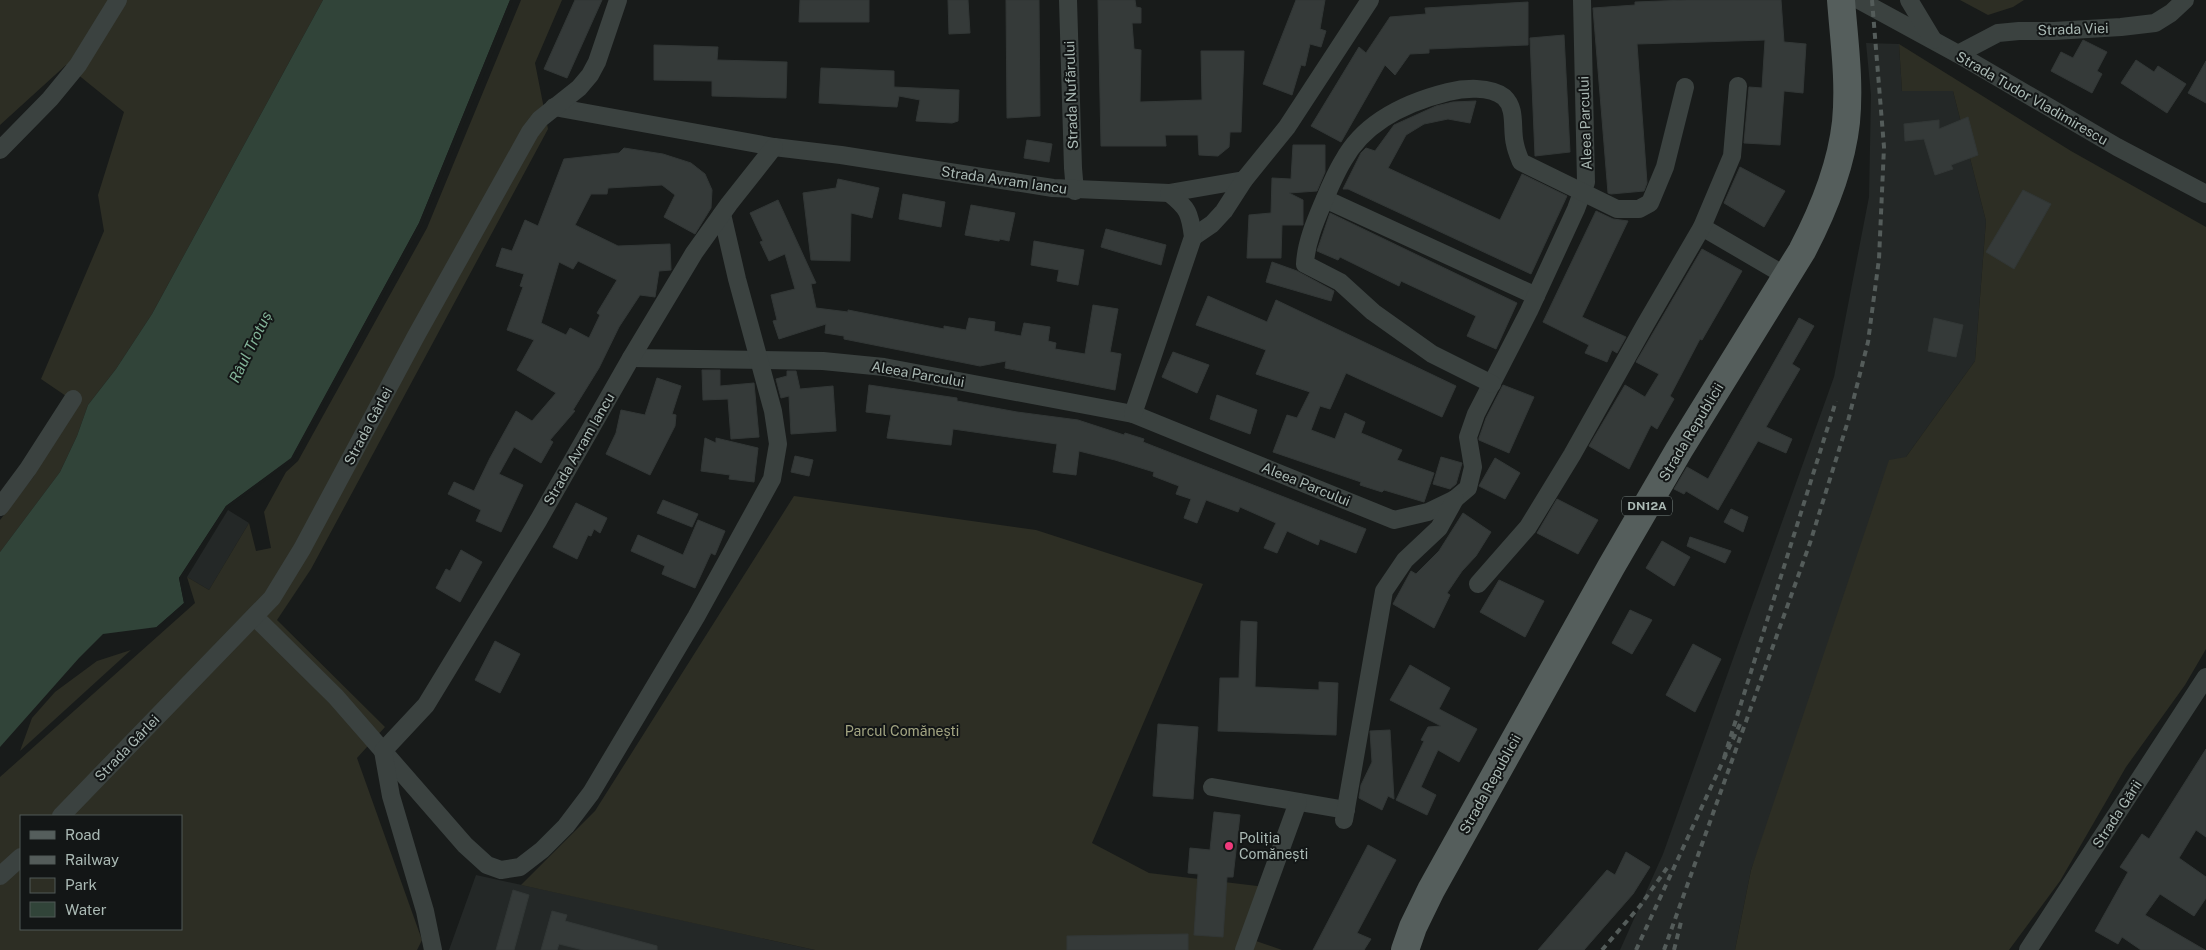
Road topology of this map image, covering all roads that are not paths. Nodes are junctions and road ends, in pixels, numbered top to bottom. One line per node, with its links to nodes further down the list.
1 (118, 0): 16 (street)
2 (618, 0): 14 (street, Strada Gârlei)
3 (1068, 0): 18 (street, Strada Nufărului)
4 (1370, 0): 17 (street)
5 (1582, 0): 19 (street, Aleea Parcului)
6 (1841, 0): 26 (main road, Strada Republicii / DN12A)
7 (1859, 0): 10 (street, Strada Tudor Vladimirescu)
8 (1909, 0): 10 (street)
9 (2185, 0): 11 (street, Strada Viei)
10 (1933, 41): 11 (street, Strada Tudor Vladimirescu)
11 (1958, 54): 21 (street, Strada Tudor Vladimirescu)
12 (1738, 86): 24 (street)
13 (1685, 87): 19 (street)
14 (554, 107): 15 (street, Strada Avram Iancu); 36 (street, Strada Gârlei)
15 (774, 147): 18 (street, Strada Avram Iancu); 23 (street, Strada Avram Iancu)
16 (0, 150)
17 (1244, 180): 20 (street, Strada Avram Iancu); 25 (street)
18 (1075, 190): 20 (street, Strada Avram Iancu)
19 (1583, 191): 22 (street); 27 (street, Aleea Parcului)
20 (1169, 193): 25 (street)
21 (2206, 194)
22 (1325, 199): 27 (street); 30 (street)
23 (722, 214): 28 (street, Strada Avram Iancu); 29 (street)
24 (1702, 227): 26 (street); 35 (street)
25 (1193, 237): 32 (street)
26 (1786, 276): 46 (main road, Strada Republicii / DN12A)
27 (1536, 296): 30 (street, Aleea Parcului)
28 (631, 358): 29 (street, Aleea Parcului); 38 (street, Strada Avram Iancu)
29 (760, 360): 32 (street, Aleea Parcului); 38 (street)
30 (1492, 384): 33 (street, Aleea Parcului)
31 (73, 399): 34 (street)
32 (1133, 414): 33 (street, Aleea Parcului)
33 (1455, 499): 40 (street)
34 (0, 506)
35 (1478, 584)
36 (254, 617): 38 (street); 41 (street, Strada Gârlei)
37 (2206, 677): 47 (street, Strada Gării)
38 (382, 751): 44 (street)
39 (1212, 787): 40 (street)
40 (1298, 802): 45 (street)
41 (62, 815)
42 (20, 858): 43 (street)
43 (0, 876)
44 (433, 950)
45 (1244, 950)
46 (1405, 950)
47 (2028, 950)

